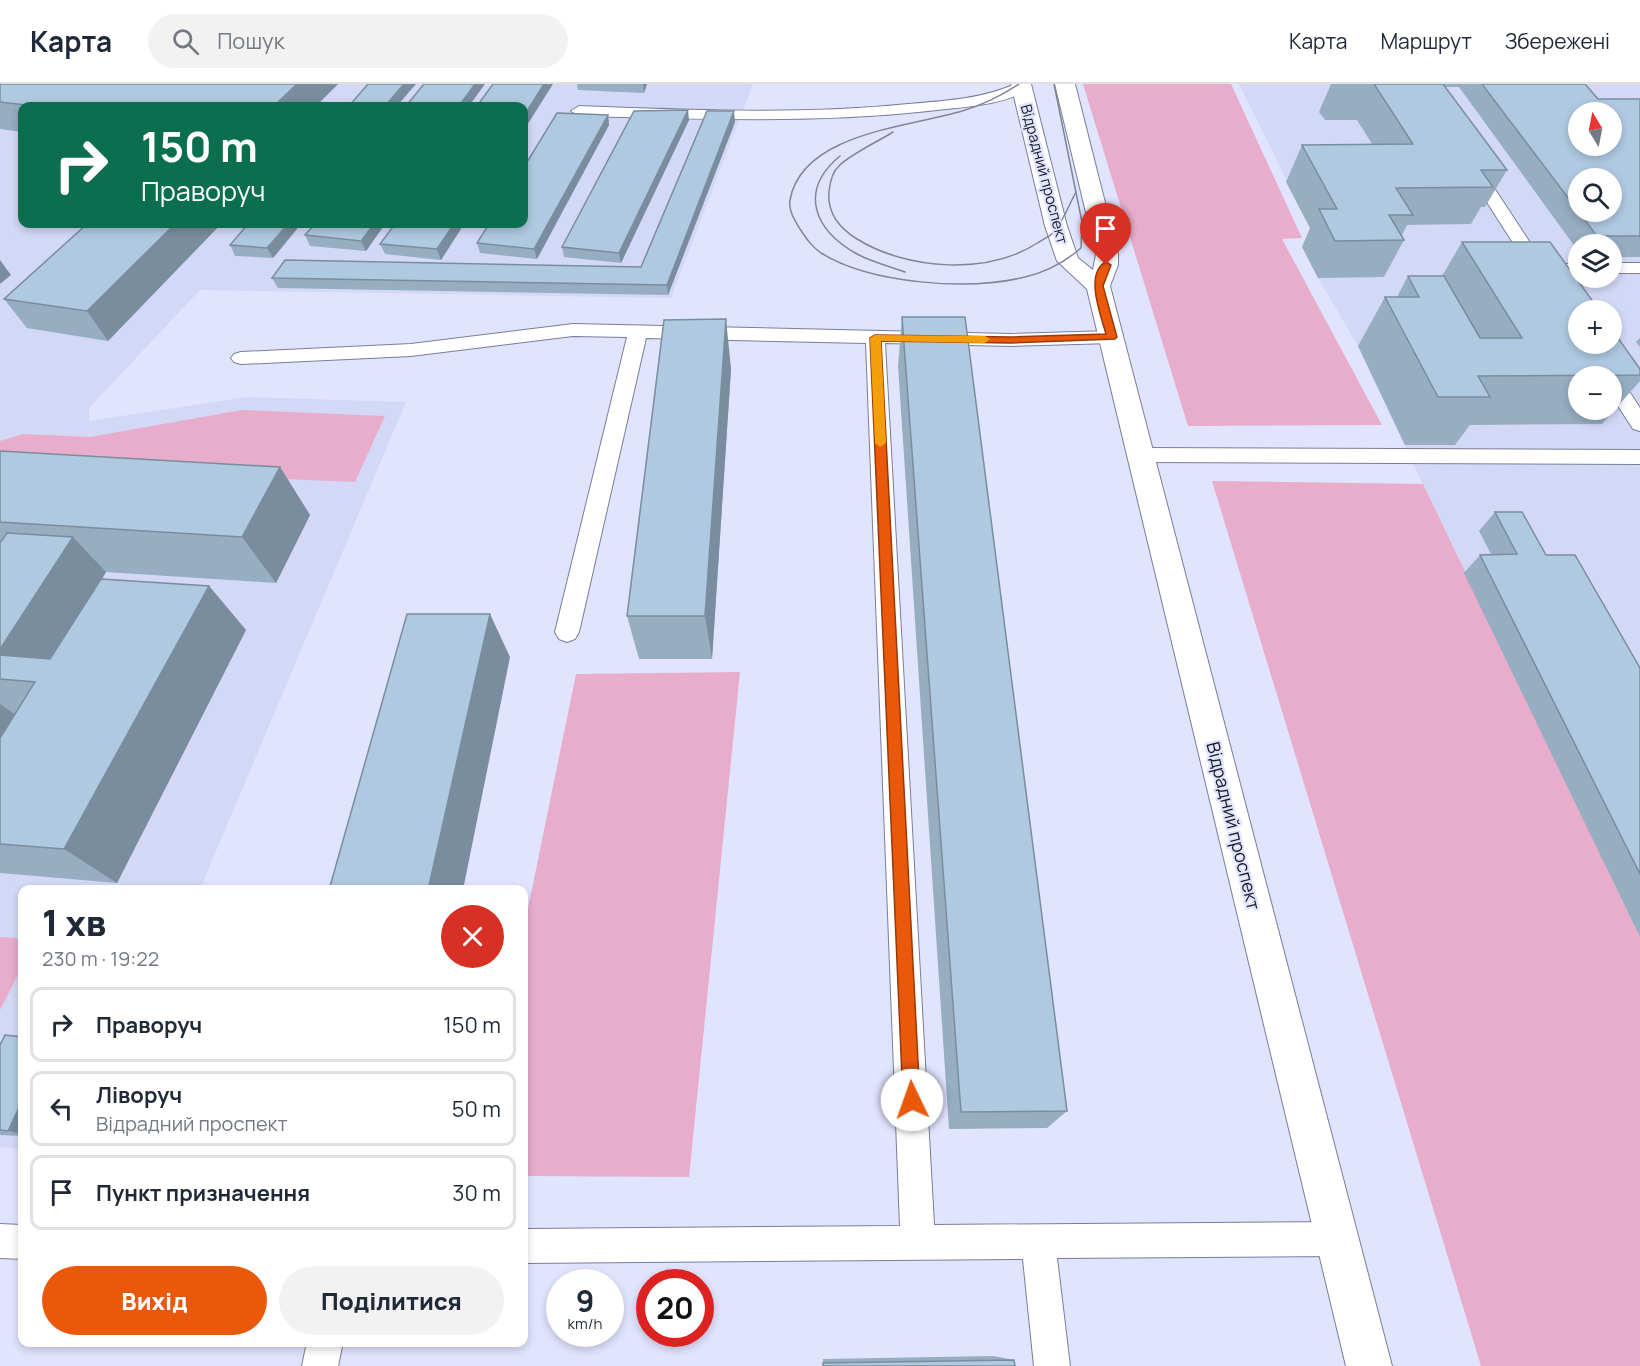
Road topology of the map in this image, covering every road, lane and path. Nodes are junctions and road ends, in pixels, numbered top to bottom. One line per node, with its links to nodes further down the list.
1 (1065, 84): 11 (main road)
2 (977, 85): 3 (lane)
3 (1021, 85): 4 (lane); 11 (main road, Відрадний проспект)
4 (579, 111)
5 (1462, 151): 9 (lane)
6 (1622, 268): 7 (lane)
7 (1640, 268)
8 (1568, 270): 9 (lane)
9 (1543, 274): 10 (lane); 12 (lane)
10 (1523, 279)
11 (1098, 286): 14 (main road, Відрадний проспект)
12 (1568, 313)
13 (638, 333): 15 (lane); 16 (lane); 21 (lane)
14 (1112, 337): 15 (lane); 19 (main road, Відрадний проспект)
15 (875, 338): 26 (lane)
16 (241, 358)
17 (1622, 396): 18 (lane)
18 (1640, 424)
19 (1141, 455): 20 (lane); 22 (main road, Відрадний проспект)
20 (1640, 457)
21 (567, 632)
22 (1336, 1239): 24 (lane); 31 (main road, Відрадний проспект)
23 (0, 1241): 25 (lane)
24 (1038, 1241): 26 (lane); 30 (lane)
25 (18, 1242)
26 (918, 1242): 27 (lane)
27 (528, 1246)
28 (324, 1347): 29 (lane)
29 (320, 1366)
30 (1052, 1366)
31 (1368, 1366)

